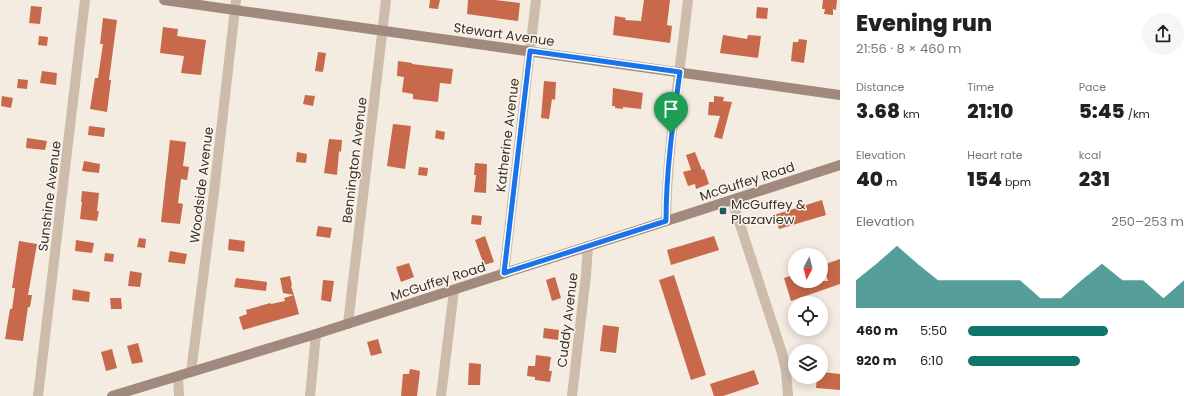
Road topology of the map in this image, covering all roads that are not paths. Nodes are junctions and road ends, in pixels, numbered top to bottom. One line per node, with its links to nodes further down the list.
1 (85, 0): 21 (street, Sunshine Avenue)
2 (164, 0): 6 (street, Stewart Avenue)
3 (386, 0): 7 (street, Bennington Avenue)
4 (536, 0): 8 (street, Katherine Avenue)
5 (688, 0): 9 (street)
6 (235, 5): 7 (street, Stewart Avenue); 19 (street, Woodside Avenue)
7 (383, 30): 8 (street, Stewart Avenue); 17 (street, Bennington Avenue)
8 (530, 51): 9 (street, Stewart Avenue); 15 (street, Katherine Avenue)
9 (680, 72): 10 (street, Stewart Avenue); 13 (street)
10 (840, 95)
11 (840, 164): 12 (street, McGuffey Road)
12 (732, 200): 13 (street, McGuffey Road); 27 (street)
13 (666, 221): 14 (street, McGuffey Road)
14 (588, 246): 15 (street, McGuffey Road); 26 (street, Cuddy Avenue)
15 (504, 273): 16 (street, McGuffey Road)
16 (454, 290): 17 (street, McGuffey Road); 25 (street)
17 (348, 324): 18 (street, McGuffey Road)
18 (316, 334): 19 (street, McGuffey Road); 24 (street)
19 (191, 372): 20 (street, McGuffey Road)
20 (178, 377): 22 (street, McGuffey Road); 23 (street)
21 (38, 396)
22 (112, 396)
23 (179, 396)
24 (310, 396)
25 (441, 396)
26 (572, 396)
27 (788, 396)

